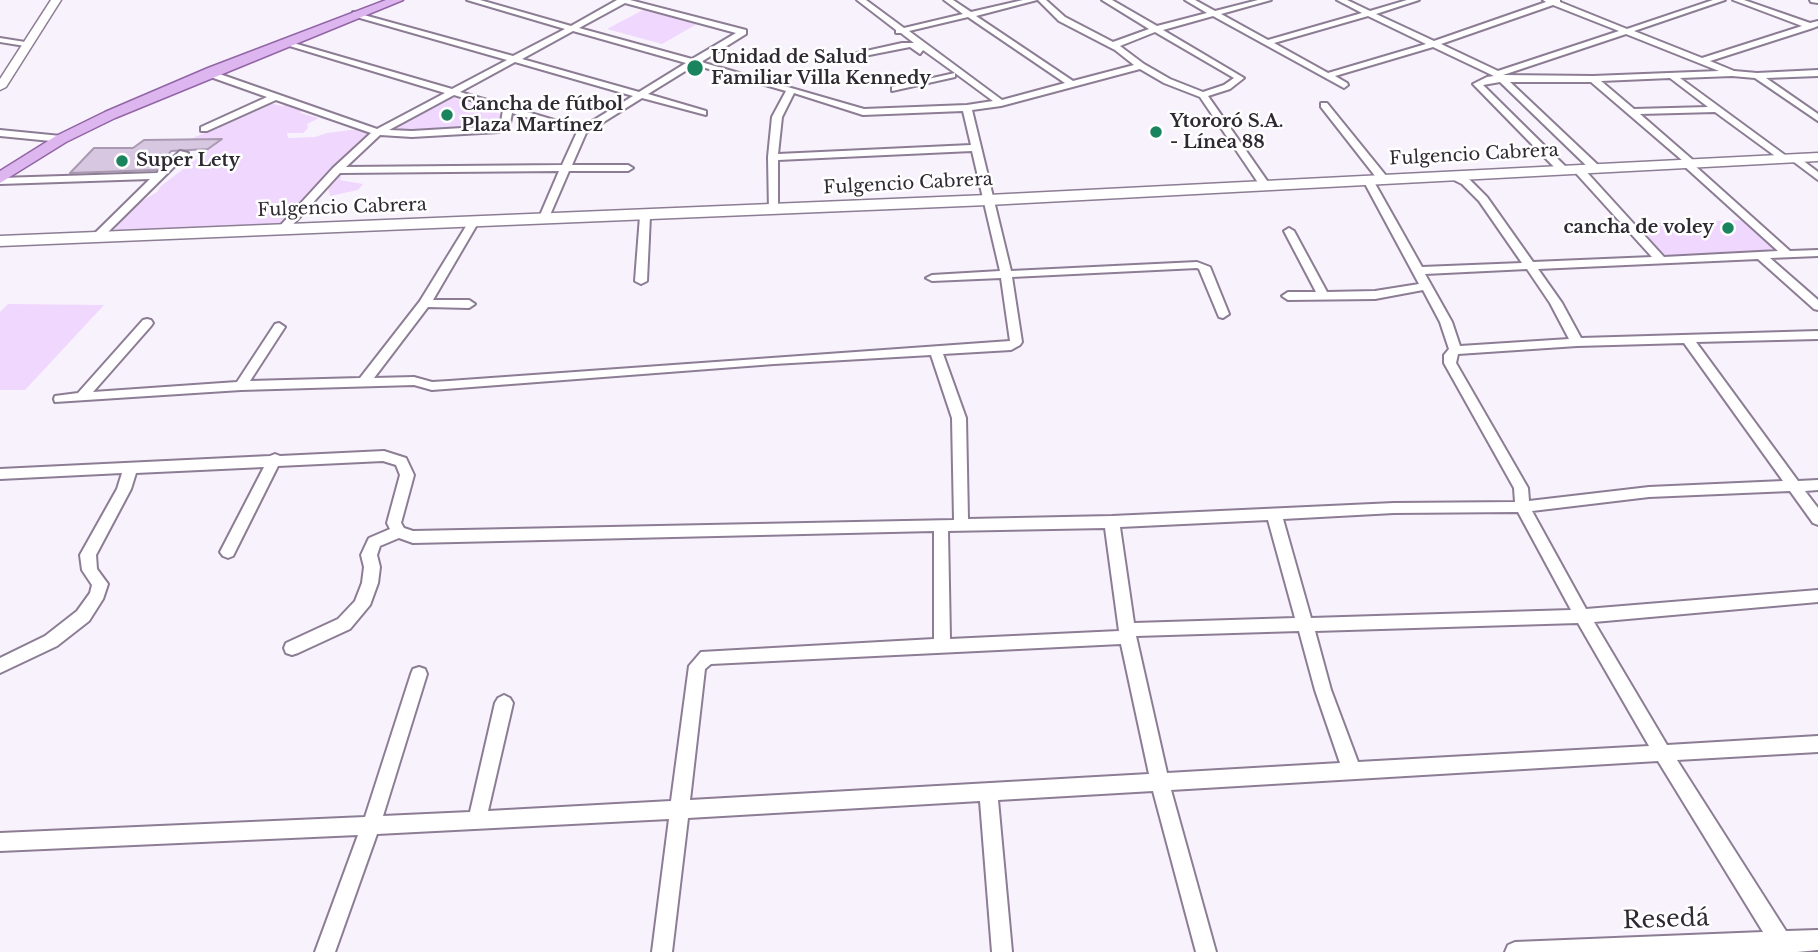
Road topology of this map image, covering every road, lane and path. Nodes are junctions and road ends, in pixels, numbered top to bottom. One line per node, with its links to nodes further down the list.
1 (56, 0): 30 (street)
2 (397, 0): 18 (main road)
3 (471, 0): 22 (street)
4 (623, 0): 22 (street); 35 (street)
5 (861, 0): 24 (street)
6 (948, 0): 20 (street)
7 (1033, 0): 20 (street)
8 (1042, 0): 31 (street)
9 (1107, 0): 23 (street)
10 (1189, 0): 19 (street)
11 (1267, 0): 19 (street)
12 (1340, 0): 17 (street)
13 (1415, 0): 17 (street)
14 (1721, 0): 25 (street)
15 (1737, 0): 21 (street)
16 (1554, 1): 25 (street); 29 (street)
17 (1370, 13): 28 (street); 29 (street)
18 (356, 14): 27 (main road); 33 (street)
19 (1215, 14): 23 (street); 28 (street)
20 (970, 15): 24 (street); 47 (street)
21 (1815, 26): 34 (street)
22 (570, 28): 33 (street); 35 (street)
23 (1156, 29): 31 (street); 52 (street)
24 (899, 31): 55 (street)
25 (1627, 32): 34 (street); 43 (street)
26 (0, 40): 30 (street)
27 (286, 42): 37 (main road); 51 (street)
28 (1270, 42): 42 (street)
29 (1437, 43): 42 (street); 43 (street)
30 (25, 44): 46 (street)
31 (1114, 45): 36 (street)
32 (857, 56): 40 (street)
33 (510, 60): 51 (street); 53 (street)
34 (1703, 61): 38 (street)
35 (693, 63): 50 (street); 53 (street)
36 (1141, 66): 47 (street); 52 (street)
37 (208, 73): 54 (street); 67 (main road)
38 (1732, 73): 41 (street); 44 (street)
39 (1818, 73): 44 (street)
40 (952, 75): 49 (street); 57 (street)
41 (1671, 75): 45 (street); 58 (street)
42 (1327, 76): 48 (street)
43 (1500, 76): 45 (street); 76 (street); 77 (street)
44 (1757, 76): 62 (street)
45 (1593, 79): 60 (street)
46 (1, 83)
47 (1072, 84): 55 (street)
48 (1344, 85)
49 (895, 89)
50 (792, 90): 57 (street); 70 (street)
51 (448, 93): 59 (street); 65 (street)
52 (1203, 95): 84 (street)
53 (641, 96): 61 (street); 64 (street)
54 (274, 97): 63 (street); 65 (street)
55 (1001, 103): 57 (street)
56 (1324, 104): 82 (street)
57 (967, 108): 68 (street)
58 (1716, 109): 60 (street); 72 (street)
59 (508, 110): 64 (street); 65 (street)
60 (1631, 112): 73 (street)
61 (703, 113)
62 (1818, 118)
63 (204, 129)
64 (582, 131): 74 (street)
65 (378, 132): 78 (street)
66 (0, 133): 67 (street)
67 (61, 138): 83 (main road)
68 (976, 148): 70 (street); 85 (street)
69 (183, 153): 79 (street)
70 (773, 157): 86 (street)
71 (1818, 157): 72 (main road, Fulgencio Cabrera)
72 (1789, 158): 73 (main road, Fulgencio Cabrera); 81 (street)
73 (1688, 163): 76 (main road, Fulgencio Cabrera); 95 (street)
74 (564, 168): 75 (street); 78 (street); 88 (street)
75 (628, 168)
76 (1595, 168): 77 (main road, Fulgencio Cabrera)
77 (1571, 169): 80 (main road, Fulgencio Cabrera); 97 (street)
78 (337, 170): 90 (street)
79 (160, 176): 83 (street); 92 (street)
80 (1454, 176): 82 (main road, Fulgencio Cabrera); 98 (street)
81 (1818, 177)
82 (1376, 179): 84 (main road, Fulgencio Cabrera); 99 (street)
83 (0, 180)
84 (1265, 185): 85 (main road, Fulgencio Cabrera)
85 (988, 200): 86 (main road, Fulgencio Cabrera); 100 (street)
86 (774, 210): 87 (main road, Fulgencio Cabrera)
87 (645, 216): 88 (main road, Fulgencio Cabrera); 102 (street)
88 (543, 220): 89 (main road, Fulgencio Cabrera)
89 (473, 223): 90 (main road, Fulgencio Cabrera); 106 (street)
90 (283, 229): 92 (main road, Fulgencio Cabrera)
91 (1289, 231): 104 (street)
92 (97, 237): 93 (main road, Fulgencio Cabrera)
93 (0, 241)
94 (1818, 253): 95 (street)
95 (1787, 254): 96 (street)
96 (1761, 256): 97 (street); 108 (street)
97 (1660, 260): 98 (street)
98 (1530, 266): 99 (street); 114 (street)
99 (1418, 271): 103 (street)
100 (1006, 274): 101 (street); 109 (street); 115 (street)
101 (932, 278)
102 (641, 281)
103 (1426, 286): 104 (street); 116 (street)
104 (1323, 295): 105 (street)
105 (1288, 296)
106 (425, 303): 107 (street); 117 (street)
107 (469, 304)
108 (1818, 306)
109 (1223, 314)
110 (147, 323): 119 (street)
111 (279, 327): 118 (street)
112 (1818, 335): 113 (street)
113 (1688, 340): 114 (street); 125 (street)
114 (1577, 342): 116 (street)
115 (935, 349): 117 (street); 131 (street)
116 (1455, 350): 126 (street)
117 (364, 382): 118 (street)
118 (241, 386): 119 (street)
119 (82, 397): 120 (street)
120 (60, 399)
121 (275, 459): 122 (street); 132 (street); 133 (street)
122 (131, 468): 123 (street); 140 (street)
123 (0, 474)
124 (1818, 485): 125 (street)
125 (1793, 486): 126 (street); 128 (street)
126 (1522, 507): 127 (street); 135 (street)
127 (1274, 514): 129 (street); 136 (street)
128 (1818, 519)
129 (1112, 522): 131 (street); 137 (street)
130 (941, 526): 131 (street); 132 (street); 138 (street)
131 (961, 526)
132 (398, 532): 139 (street)
133 (228, 552)
134 (1818, 596): 135 (street)
135 (1582, 616): 136 (street); 144 (street)
136 (1305, 625): 137 (street); 145 (street)
137 (1127, 634): 138 (street); 146 (street)
138 (942, 645): 148 (street)
139 (292, 648)
140 (0, 666)
141 (419, 674): 150 (street)
142 (504, 703): 149 (street)
143 (1818, 744): 144 (street)
144 (1662, 751): 145 (street); 153 (street)
145 (1352, 771): 146 (street)
146 (1160, 783): 147 (street); 158 (street)
147 (988, 793): 148 (street); 157 (street)
148 (679, 809): 149 (street); 156 (street)
149 (477, 821): 150 (street)
150 (371, 826): 151 (street); 155 (street)
151 (0, 842)
152 (1818, 940): 153 (street, Resedá)
153 (1785, 948): 154 (street, Resedá)
154 (1573, 950): 159 (street, Resedá)
155 (325, 952)
156 (662, 952)
157 (1002, 952)
158 (1206, 952)
159 (1515, 952)

